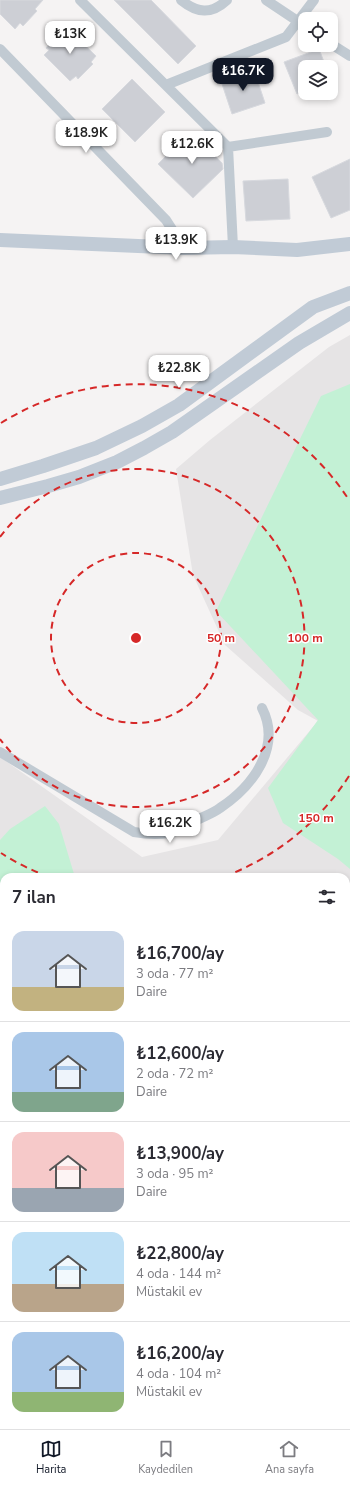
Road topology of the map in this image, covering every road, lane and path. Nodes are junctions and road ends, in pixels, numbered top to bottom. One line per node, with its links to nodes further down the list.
1 (80, 0): 12 (street)
2 (181, 0): 3 (street)
3 (226, 0)
4 (266, 0): 7 (street)
5 (314, 0): 6 (street)
6 (308, 12)
7 (298, 21)
8 (298, 27): 12 (street)
9 (338, 48): 11 (street)
10 (0, 49): 18 (street)
11 (350, 56)
12 (166, 85): 14 (street)
13 (328, 132): 14 (street)
14 (228, 147): 17 (street)
15 (0, 240): 18 (main road)
16 (350, 244): 17 (main road)
17 (233, 247): 18 (main road)
18 (184, 248)
19 (350, 293): 21 (main road)
20 (350, 313): 22 (main road)
21 (0, 479)
22 (0, 498)
23 (262, 708): 24 (street)
24 (0, 752)

